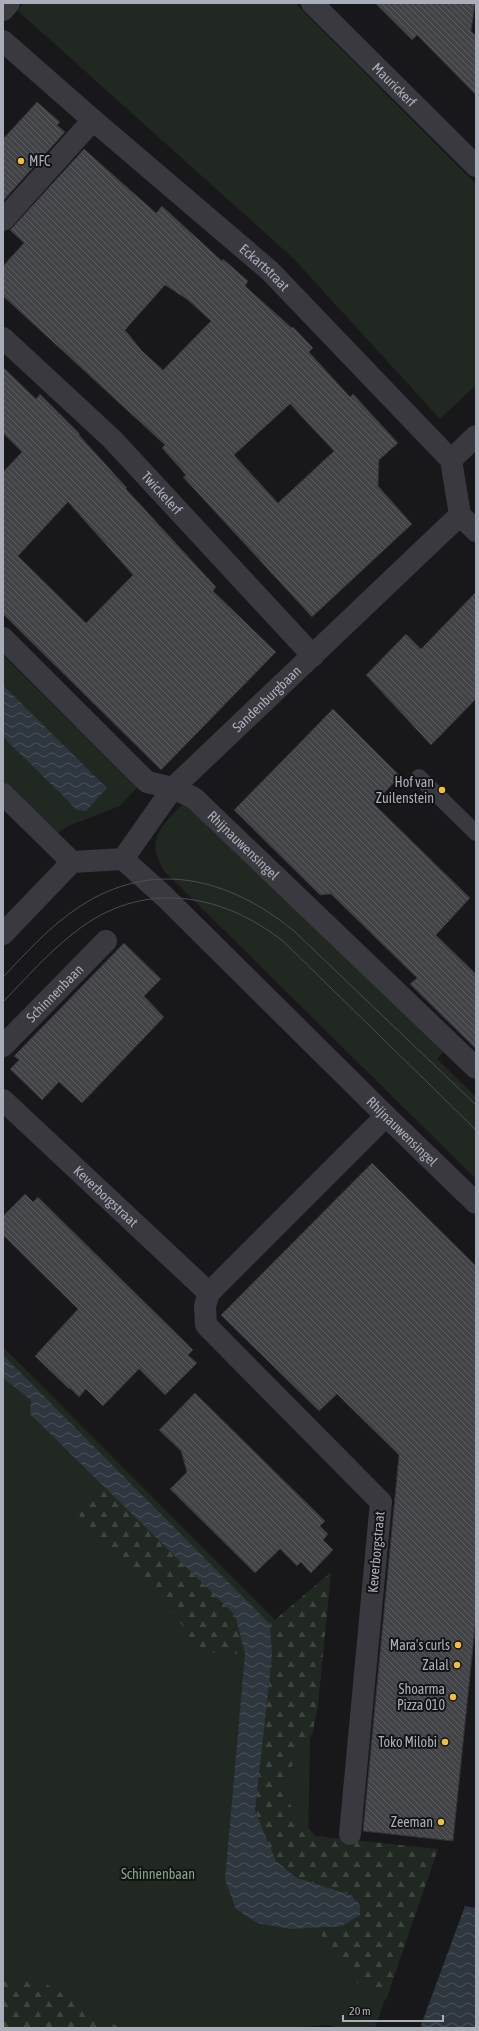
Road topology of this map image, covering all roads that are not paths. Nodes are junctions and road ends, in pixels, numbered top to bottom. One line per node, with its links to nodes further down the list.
1 (9, 3): 3 (street)
2 (312, 3): 6 (street, Maurickerf)
3 (3, 10)
4 (3, 41): 5 (street, Eckartstraat)
5 (93, 120): 7 (street); 10 (street, Eckartstraat)
6 (476, 166)
7 (3, 220)
8 (3, 338): 14 (street, Twickelerf)
9 (476, 436): 10 (street)
10 (451, 460): 11 (street)
11 (460, 515): 12 (street); 14 (street, Sandenburgbaan)
12 (476, 531)
13 (3, 638): 16 (street, Rhijnauwensingel)
14 (313, 656): 16 (street, Sandenburgbaan)
15 (420, 777): 18 (lane)
16 (173, 788): 19 (street, Sandenburgbaan); 24 (street, Rhijnauwensingel)
17 (3, 794): 20 (street)
18 (476, 833)
19 (123, 858): 20 (street); 26 (street, Rhijnauwensingel)
20 (72, 862): 21 (street)
21 (3, 934)
22 (106, 941): 23 (street, Schinnenbaan)
23 (3, 1046)
24 (476, 1068)
25 (3, 1100): 28 (street, Keverborgstraat)
26 (386, 1116): 27 (street, Rhijnauwensingel); 28 (street)
27 (476, 1203)
28 (209, 1293): 29 (street, Keverborgstraat)
29 (350, 1834)

